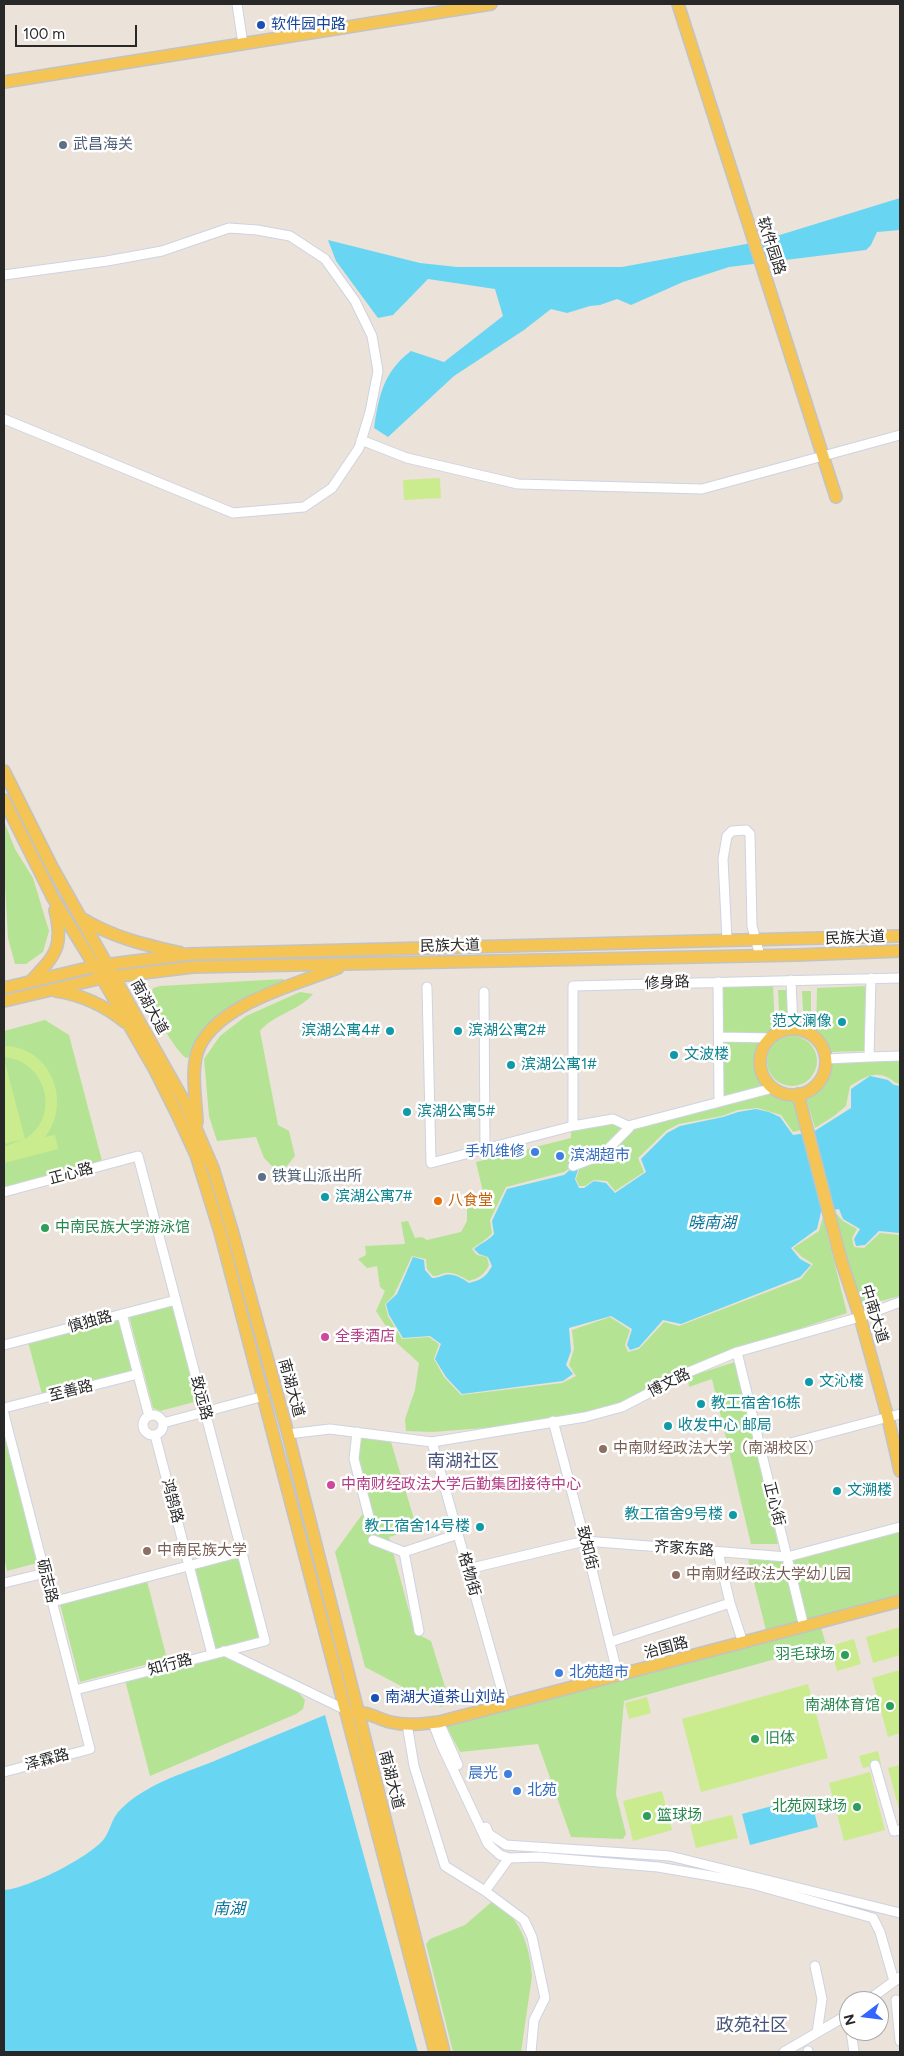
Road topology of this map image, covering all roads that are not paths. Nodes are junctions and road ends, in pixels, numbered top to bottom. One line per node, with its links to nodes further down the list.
1 (237, 4): 5 (street)
2 (491, 4): 4 (main road)
3 (678, 4): 11 (main road, 软件园路)
4 (470, 6): 5 (main road)
5 (243, 44): 6 (main road)
6 (4, 81)
7 (4, 274): 10 (street)
8 (4, 419): 10 (street)
9 (900, 435): 11 (street)
10 (361, 440): 11 (street)
11 (824, 456): 12 (main road, 软件园路)
12 (836, 497)
13 (4, 771): 16 (main road, 南湖大道)
14 (4, 800): 15 (main road, 南湖大道)
15 (53, 898): 25 (main road, 南湖大道); 31 (main road)
16 (81, 919): 21 (main road); 23 (main road, 南湖大道)
17 (900, 936): 19 (main road, 民族大道)
18 (727, 940): 19 (main road, 民族大道); 19 (street); 21 (main road, 民族大道)
19 (757, 940): 22 (street)
20 (900, 951): 22 (main road, 民族大道)
21 (190, 954): 23 (main road, 民族大道)
22 (760, 956): 24 (main road, 民族大道)
23 (108, 964): 25 (main road, 民族大道); 26 (main road, 南湖大道)
24 (347, 964): 26 (main road, 民族大道); 48 (main road)
25 (96, 966): 27 (main road, 南湖大道); 31 (main road, 民族大道)
26 (115, 976): 27 (main road, 民族大道); 48 (main road, 南湖大道)
27 (102, 978): 35 (main road, 民族大道); 38 (main road, 南湖大道)
28 (871, 978): 29 (street, 修身路); 30 (street, 修身路); 43 (street)
29 (900, 978)
30 (791, 980): 32 (street, 修身路); 39 (street)
31 (30, 981): 34 (main road, 民族大道)
32 (718, 982): 40 (street); 49 (street, 修身路)
33 (428, 986): 51 (street)
34 (4, 988)
35 (49, 990): 37 (main road, 民族大道); 38 (main road)
36 (484, 992): 51 (street)
37 (4, 1001)
38 (130, 1026): 62 (main road, 南湖大道)
39 (793, 1028): 41 (main road); 44 (main road)
40 (719, 1037): 41 (street); 47 (street)
41 (771, 1038): 45 (main road)
42 (900, 1056): 43 (street)
43 (869, 1057): 44 (street)
44 (826, 1059): 46 (main road)
45 (773, 1088): 46 (main road); 47 (street)
46 (798, 1094): 58 (main road, 中南大道)
47 (719, 1101): 49 (street)
48 (197, 1126): 73 (main road, 南湖大道)
49 (573, 1126): 51 (street)
50 (629, 1128): 53 (street)
51 (485, 1149)
52 (138, 1156): 54 (street, 正心路); 55 (street, 致远路)
53 (573, 1166)
54 (4, 1192)
55 (176, 1300): 57 (street, 慎独路); 64 (street, 致远路)
56 (900, 1302): 58 (street, 博文路)
57 (122, 1314): 59 (street, 慎独路); 61 (street)
58 (860, 1317): 60 (street, 博文路); 68 (main road, 中南大道)
59 (4, 1345)
60 (737, 1352): 69 (street, 博文路); 76 (street, 正心街)
61 (138, 1374): 63 (street, 至善路); 67 (street)
62 (264, 1396): 64 (street); 104 (main road, 南湖大道)
63 (4, 1408)
64 (205, 1412): 70 (street); 83 (street, 致远路)
65 (4, 1414): 72 (street, 砺志路)
66 (900, 1414): 68 (street)
67 (149, 1416): 70 (street); 74 (street)
68 (888, 1418): 76 (street); 77 (main road, 中南大道)
69 (553, 1421): 75 (street, 博文路); 82 (street, 致知街)
70 (163, 1423): 74 (street)
71 (357, 1432): 73 (street, 博文路); 75 (street, 博文路); 78 (street)
72 (6, 1434): 89 (street, 砺志路)
73 (288, 1434): 104 (main road, 南湖大道)
74 (155, 1435): 87 (street, 鸿鹄路)
75 (432, 1442): 80 (street, 格物街)
76 (760, 1451): 86 (street, 正心街)
77 (900, 1470)
78 (370, 1521)
79 (900, 1527): 86 (street, 齐家东路)
80 (458, 1534): 84 (street); 88 (street, 格物街)
81 (373, 1540): 84 (street)
82 (585, 1541): 85 (street, 齐家东路); 88 (street, 齐家东路); 97 (street, 致知街)
83 (241, 1552): 87 (street); 96 (street, 致远路)
84 (404, 1552): 95 (street)
85 (718, 1552): 86 (street, 齐家东路); 93 (street)
86 (787, 1557): 94 (street, 正心街)
87 (189, 1566): 92 (street); 100 (street, 鸿鹄路)
88 (468, 1569): 103 (street, 格物街)
89 (44, 1573): 90 (street); 92 (street, 砺志路)
90 (4, 1583)
91 (900, 1601): 94 (main road, 治国路)
92 (52, 1602): 102 (street, 砺志路)
93 (730, 1603): 97 (street); 98 (street)
94 (804, 1627): 98 (main road, 治国路)
95 (419, 1631)
96 (264, 1641): 99 (street, 知行路)
97 (610, 1642): 101 (street, 致知街)
98 (743, 1643): 101 (main road, 治国路)
99 (224, 1651): 100 (street, 知行路); 104 (street)
100 (212, 1654): 102 (street, 知行路)
101 (618, 1676): 103 (main road, 治国路)
102 (75, 1690): 107 (street, 砺志路)
103 (506, 1705): 105 (main road, 治国路)
104 (351, 1712): 106 (main road, 治国路); 121 (main road, 南湖大道); 122 (main road, 南湖大道)
105 (436, 1722): 106 (main road, 治国路); 111 (street); 113 (street)
106 (407, 1724): 112 (street)
107 (90, 1749): 109 (street, 泽霖路)
108 (875, 1765): 110 (street)
109 (4, 1772)
110 (900, 1830)
111 (509, 1858): 112 (street); 115 (street)
112 (485, 1891): 123 (street)
113 (900, 1913)
114 (815, 1966): 119 (street)
115 (897, 1979): 116 (street)
116 (881, 1991)
117 (896, 2000): 120 (street)
118 (839, 2022): 119 (street)
119 (817, 2033): 124 (street)
120 (900, 2041)
121 (435, 2052)
122 (444, 2052)
123 (531, 2052)
124 (784, 2052)

